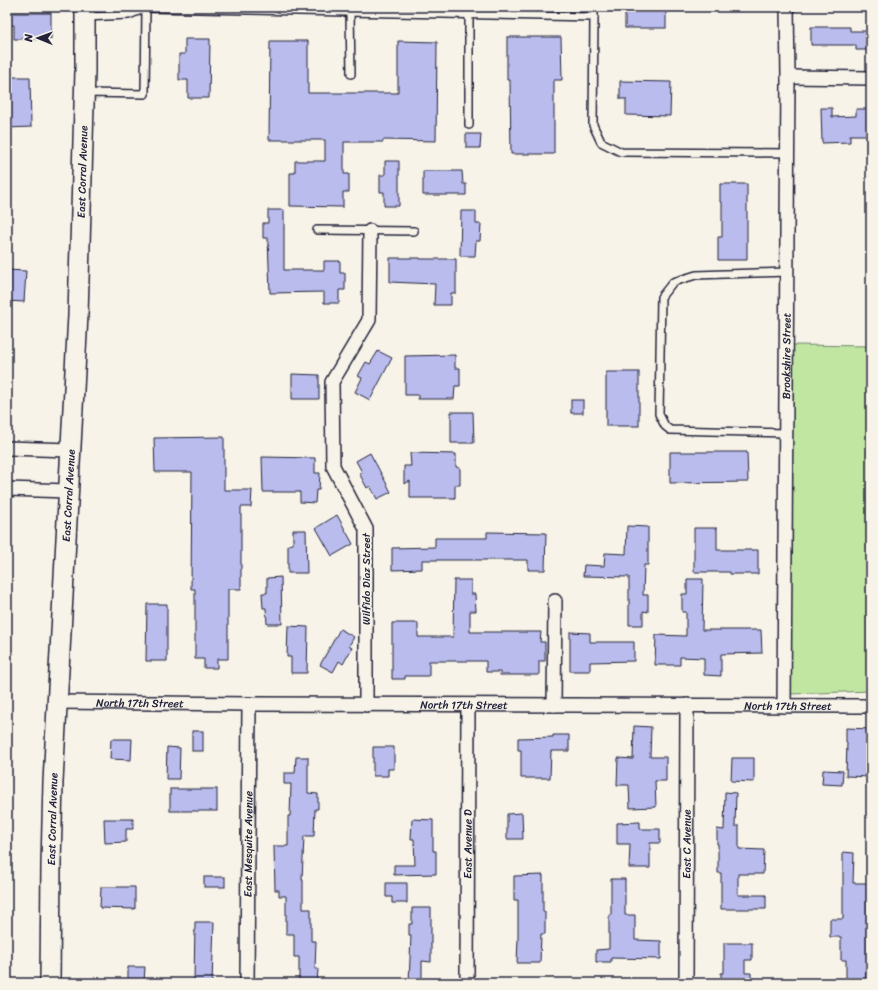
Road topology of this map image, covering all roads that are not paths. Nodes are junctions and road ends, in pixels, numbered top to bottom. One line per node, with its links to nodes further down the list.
1 (594, 7): 8 (lane)
2 (787, 7): 10 (street, Brookshire Street)
3 (145, 8): 4 (lane); 5 (lane); 12 (lane)
4 (226, 8): 6 (lane)
5 (85, 12): 12 (main road, East Corral Avenue)
6 (350, 12): 7 (lane); 9 (lane)
7 (469, 14): 8 (lane); 13 (lane)
8 (594, 17): 14 (lane)
9 (350, 74)
10 (788, 77): 11 (street); 14 (street, Brookshire Street)
11 (871, 78)
12 (84, 93): 21 (main road, East Corral Avenue)
13 (469, 125)
14 (788, 153): 18 (street, Brookshire Street)
15 (317, 230): 16 (lane)
16 (370, 231): 17 (lane); 27 (street, Wilfido Diaz Street)
17 (414, 231)
18 (787, 272): 19 (street, Brookshire Street); 19 (lane)
19 (786, 433): 31 (street, Brookshire Street)
20 (7, 448): 21 (street)
21 (70, 450): 23 (main road, East Corral Avenue)
22 (7, 489): 23 (street)
23 (68, 491): 25 (main road, East Corral Avenue)
24 (555, 602): 29 (street)
25 (57, 702): 26 (street, North 17th Street); 33 (main road, East Corral Avenue)
26 (249, 704): 27 (street, North 17th Street); 34 (street, East Mesquite Avenue)
27 (366, 705): 28 (street, North 17th Street)
28 (468, 705): 29 (street, North 17th Street); 35 (street, East Avenue D)
29 (554, 705): 30 (street, North 17th Street)
30 (687, 705): 31 (street, North 17th Street); 36 (street, East C Avenue)
31 (784, 706): 32 (street, North 17th Street)
32 (871, 706)
33 (50, 983)
34 (247, 983)
35 (467, 983)
36 (686, 983)

